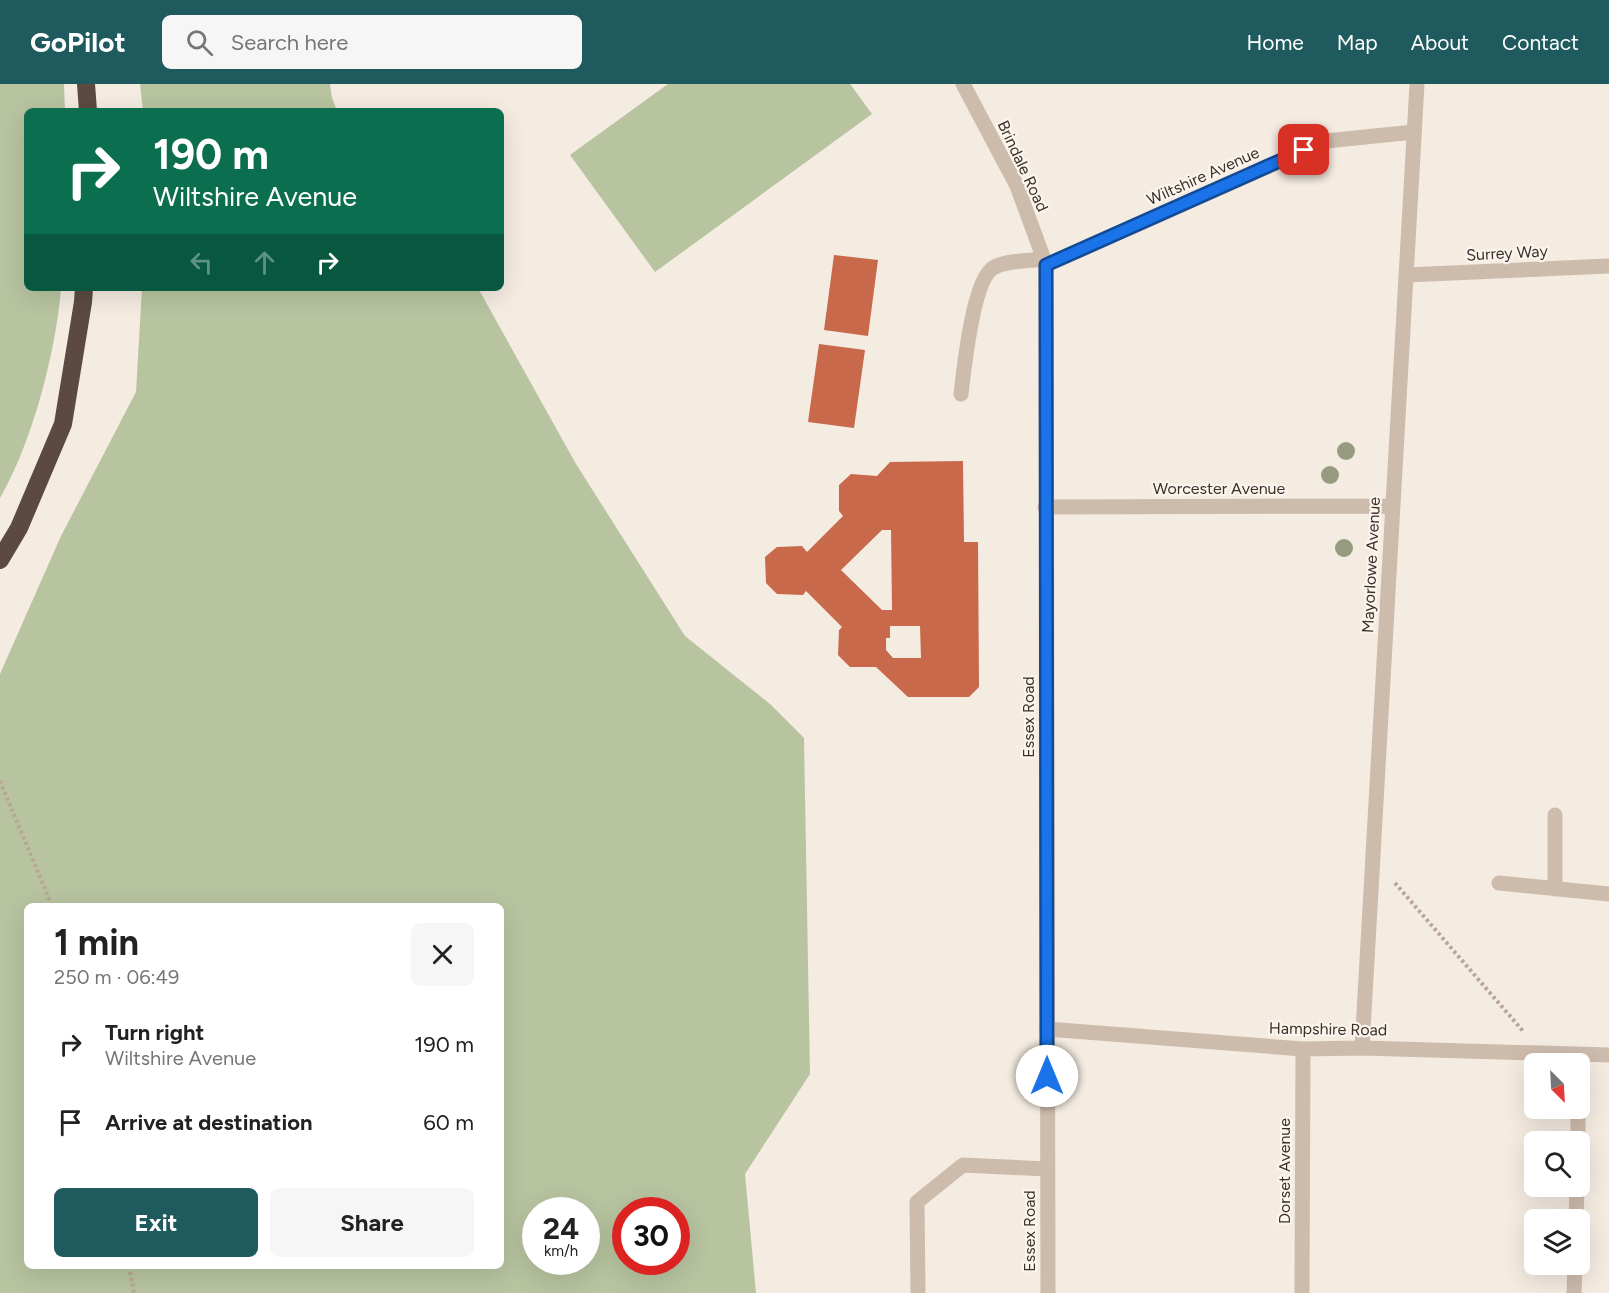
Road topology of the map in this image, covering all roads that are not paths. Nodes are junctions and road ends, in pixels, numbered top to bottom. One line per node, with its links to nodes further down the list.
1 (86, 84): 4 (highway)
2 (963, 84): 6 (street, Brindale Road)
3 (1417, 84): 5 (street, Mayorlowe Avenue)
4 (88, 108)
5 (1414, 132): 6 (street, Wiltshire Avenue); 8 (street, Mayorlowe Avenue)
6 (1045, 262): 10 (street, Wiltshire Avenue); 12 (street, Essex Road)
7 (1609, 266): 8 (street, Surrey Way)
8 (1406, 275): 11 (street, Mayorlowe Avenue)
9 (84, 291): 13 (highway)
10 (961, 394)
11 (1393, 506): 12 (street, Worcester Avenue); 19 (street, Mayorlowe Avenue)
12 (1045, 507): 18 (street, Essex Road)
13 (0, 560)
14 (1555, 814): 16 (street)
15 (1498, 883): 16 (street)
16 (1555, 889): 17 (street)
17 (1609, 894)
18 (1047, 1029): 20 (street, Hampshire Road); 24 (street, Essex Road)
19 (1362, 1047): 20 (street, Hampshire Road); 21 (street, Hampshire Road)
20 (1303, 1049): 28 (street, Dorset Avenue)
21 (1542, 1053)
22 (1609, 1055): 23 (street, Hampshire Road)
23 (1590, 1058)
24 (1047, 1169): 26 (street, Essex Road); 27 (street, Essex Road)
25 (1575, 1275): 29 (street)
26 (918, 1293)
27 (1048, 1293)
28 (1302, 1293)
29 (1574, 1293)

